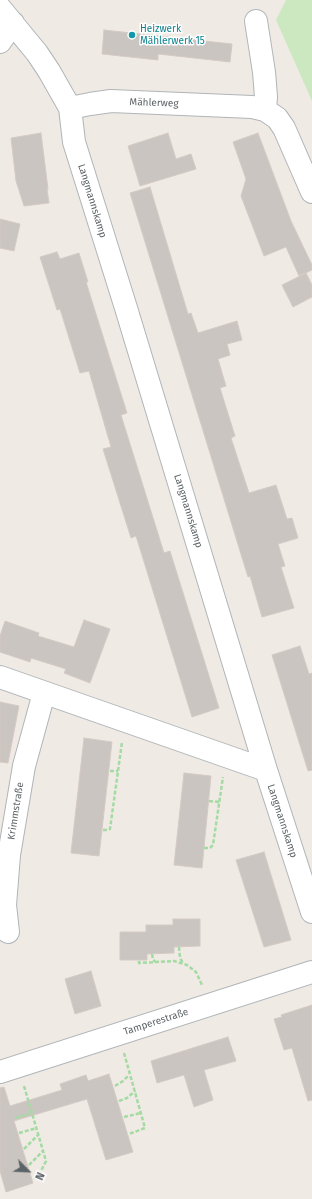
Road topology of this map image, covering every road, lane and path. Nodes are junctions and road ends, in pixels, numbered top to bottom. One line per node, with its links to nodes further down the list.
1 (7, 15): 3 (street); 4 (street)
2 (256, 21): 5 (street)
3 (0, 42)
4 (70, 108): 5 (street, Mählerweg); 11 (street, Langmannskamp)
5 (265, 110): 6 (street)
6 (312, 192)
7 (0, 677): 8 (street)
8 (44, 693): 9 (street); 19 (street, Krimmstraße)
9 (125, 720): 10 (street); 13 (path)
10 (226, 757): 11 (street); 15 (path)
11 (266, 770): 18 (street, Langmannskamp)
12 (110, 771): 13 (path)
13 (118, 771): 16 (path)
14 (209, 800): 15 (path)
15 (220, 802): 17 (path)
16 (103, 830)
17 (204, 848)
18 (312, 912)
19 (8, 932)
20 (179, 947): 24 (path)
21 (152, 954): 23 (path)
22 (139, 961): 23 (path)
23 (155, 963): 24 (path)
24 (183, 964): 26 (path)
25 (312, 972): 26 (street, Tamperestraße)
26 (208, 1005): 28 (street, Tamperestraße)
27 (125, 1055): 29 (path)
28 (0, 1072)
29 (130, 1074): 31 (path); 32 (path)
30 (24, 1086): 34 (path)
31 (115, 1086)
32 (135, 1091): 33 (path); 35 (path)
33 (119, 1101)
34 (32, 1113): 37 (path); 38 (path)
35 (141, 1113): 36 (path); 40 (path)
36 (124, 1117)
37 (15, 1118)
38 (37, 1128): 39 (path); 41 (path)
39 (19, 1133)
40 (129, 1134)
41 (38, 1135): 42 (path); 43 (path)
42 (24, 1149)
43 (43, 1151): 44 (path); 45 (path)
44 (29, 1165)
45 (33, 1179)

